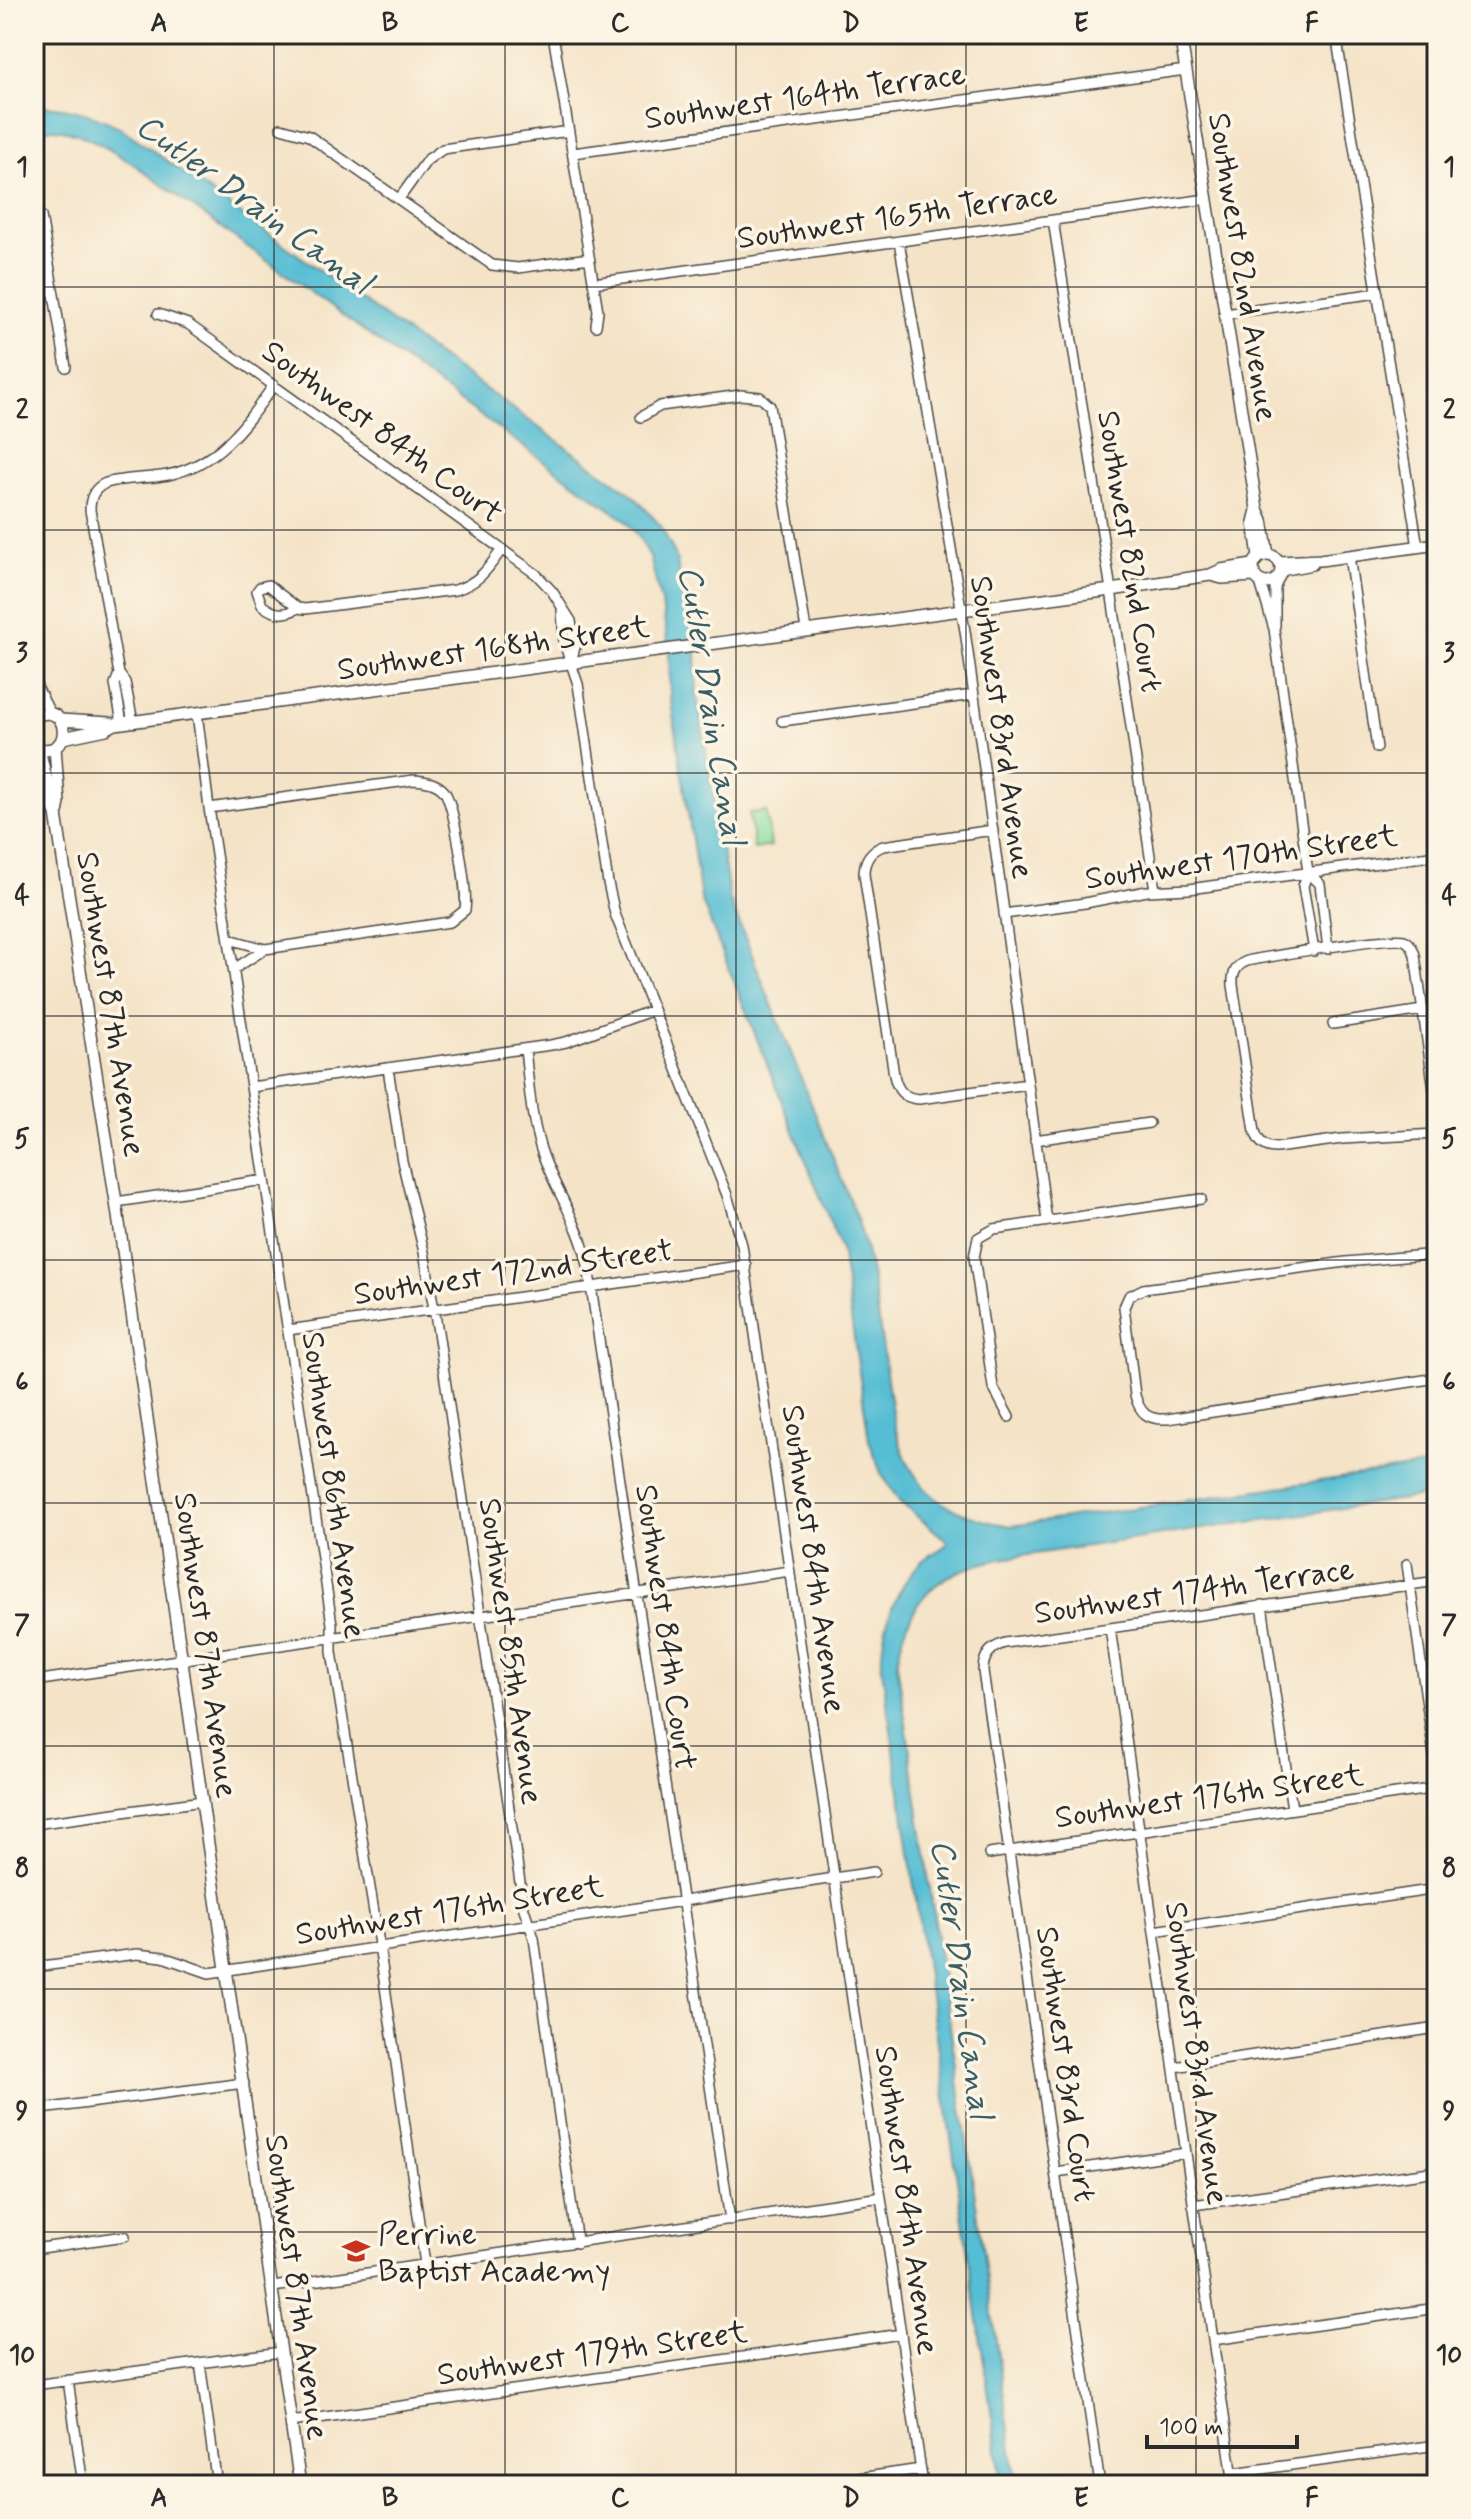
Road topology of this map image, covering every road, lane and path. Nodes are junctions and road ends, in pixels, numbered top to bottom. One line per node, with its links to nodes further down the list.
1 (553, 34): 6 (street)
2 (1180, 34): 4 (street, Southwest 82nd Avenue)
3 (1336, 34): 17 (street)
4 (1186, 70): 7 (street, Southwest 164th Terrace); 9 (street, Southwest 82nd Avenue)
5 (281, 128): 8 (street)
6 (569, 131): 7 (street); 8 (street)
7 (573, 153): 13 (street)
8 (399, 199): 13 (street)
9 (1207, 199): 11 (street, Southwest 165th Terrace); 19 (street, Southwest 82nd Avenue)
10 (41, 216): 15 (street)
11 (1053, 220): 12 (street, Southwest 165th Terrace); 30 (street, Southwest 82nd Court)
12 (899, 241): 14 (street, Southwest 165th Terrace); 32 (street, Southwest 83rd Avenue)
13 (589, 258): 14 (street)
14 (593, 283): 20 (street)
15 (53, 290): 16 (street); 21 (street)
16 (34, 293)
17 (1378, 293): 19 (street); 25 (street)
18 (158, 314): 22 (street, Southwest 84th Court)
19 (1225, 314): 28 (street, Southwest 82nd Avenue)
20 (596, 326)
21 (66, 367)
22 (274, 385): 26 (street, Southwest 84th Court); 42 (street)
23 (641, 417): 34 (street)
24 (1437, 544): 25 (street)
25 (1418, 547): 27 (street)
26 (502, 549): 31 (street); 35 (street, Southwest 84th Court)
27 (1349, 556): 29 (street); 45 (street)
28 (1259, 567): 29 (street); 29 (street, Southwest 168th Street); 30 (street, Southwest 168th Street); 33 (street, Southwest 82nd Avenue)
29 (1279, 570): 33 (street, Southwest 82nd Avenue)
30 (1111, 590): 32 (street, Southwest 168th Street); 51 (street, Southwest 82nd Court)
31 (298, 608)
32 (960, 610): 34 (street, Southwest 168th Street); 37 (street, Southwest 83rd Avenue)
33 (1274, 629): 50 (street, Southwest 82nd Avenue)
34 (806, 630): 35 (street, Southwest 168th Street)
35 (571, 662): 38 (street, Southwest 168th Street); 58 (street, Southwest 84th Avenue)
36 (34, 681): 40 (street)
37 (973, 695): 41 (street); 48 (street, Southwest 83rd Avenue)
38 (197, 713): 42 (street, Southwest 168th Street); 46 (street, Southwest 86th Avenue)
39 (34, 717): 40 (street, Southwest 168th Street)
40 (55, 717): 42 (street, Southwest 168th Street); 43 (street, Southwest 87th Avenue)
41 (782, 721)
42 (123, 723): 43 (street, Southwest 168th Street)
43 (59, 743): 44 (street, Southwest 168th Street); 47 (street, Southwest 87th Avenue)
44 (36, 748): 47 (street, Southwest 87th Avenue)
45 (1377, 748)
46 (209, 808): 53 (street, Southwest 86th Avenue); 54 (street)
47 (56, 814): 71 (street, Southwest 87th Avenue)
48 (993, 830): 52 (street, Southwest 83rd Avenue); 63 (street)
49 (1437, 855): 50 (street, Southwest 170th Street)
50 (1308, 872): 51 (street, Southwest 170th Street); 55 (street, Southwest 82nd Avenue); 56 (street, Southwest 82nd Avenue)
51 (1155, 890): 52 (street, Southwest 170th Street)
52 (1004, 914): 63 (street, Southwest 83rd Avenue)
53 (229, 939): 54 (street); 57 (street, Southwest 86th Avenue)
54 (265, 949): 57 (street)
55 (1328, 949): 56 (street); 59 (street)
56 (1314, 951): 67 (street)
57 (234, 969): 64 (street, Southwest 86th Avenue)
58 (653, 1010): 61 (street); 74 (street, Southwest 84th Avenue)
59 (1423, 1010): 60 (street); 65 (street)
60 (1333, 1024)
61 (525, 1049): 62 (street); 75 (street, Southwest 84th Court)
62 (388, 1068): 64 (street); 76 (street, Southwest 85th Avenue)
63 (1028, 1084): 68 (street, Southwest 83rd Avenue)
64 (251, 1087): 69 (street, Southwest 86th Avenue)
65 (1437, 1111)
66 (1149, 1123): 68 (street)
67 (1437, 1134)
68 (1035, 1140): 72 (street, Southwest 83rd Avenue)
69 (265, 1180): 71 (street); 77 (street, Southwest 86th Avenue)
70 (1201, 1199): 72 (street)
71 (116, 1202): 90 (street, Southwest 87th Avenue)
72 (1047, 1221): 79 (street)
73 (1437, 1254): 78 (street)
74 (746, 1265): 75 (street, Southwest 172nd Street); 81 (street, Southwest 84th Avenue)
75 (590, 1287): 76 (street, Southwest 172nd Street); 84 (street, Southwest 84th Court)
76 (433, 1309): 77 (street, Southwest 172nd Street); 86 (street, Southwest 85th Avenue)
77 (288, 1330): 88 (street, Southwest 86th Avenue)
78 (1437, 1378)
79 (1009, 1417)
80 (1407, 1564): 83 (street)
81 (790, 1571): 84 (street); 101 (street, Southwest 84th Avenue)
82 (1437, 1581): 83 (street, Southwest 174th Terrace)
83 (1410, 1584): 85 (street, Southwest 174th Terrace); 92 (street)
84 (636, 1593): 86 (street); 103 (street, Southwest 84th Court)
85 (1262, 1605): 87 (street, Southwest 174th Terrace); 95 (street)
86 (481, 1616): 88 (street); 104 (street, Southwest 85th Avenue)
87 (1110, 1628): 89 (street, Southwest 174th Terrace); 97 (street, Southwest 83rd Avenue)
88 (332, 1638): 90 (street); 106 (street, Southwest 86th Avenue)
89 (988, 1652): 98 (street, Southwest 83rd Court)
90 (182, 1659): 91 (street); 94 (street, Southwest 87th Avenue)
91 (34, 1681)
92 (1437, 1776)
93 (1437, 1788): 95 (street, Southwest 176th Street)
94 (203, 1801): 96 (street); 108 (street, Southwest 87th Avenue)
95 (1292, 1809): 97 (street, Southwest 176th Street)
96 (34, 1824)
97 (1140, 1832): 98 (street, Southwest 176th Street); 105 (street, Southwest 83rd Avenue)
98 (1010, 1851): 99 (street, Southwest 176th Street); 115 (street, Southwest 83rd Court)
99 (989, 1854)
100 (874, 1872): 101 (street, Southwest 176th Street)
101 (836, 1877): 103 (street, Southwest 176th Street); 116 (street, Southwest 84th Avenue)
102 (1437, 1889): 105 (street)
103 (682, 1901): 104 (street, Southwest 176th Street); 118 (street, Southwest 84th Court)
104 (529, 1923): 106 (street, Southwest 176th Street); 120 (street, Southwest 85th Avenue)
105 (1154, 1931): 110 (street, Southwest 83rd Avenue)
106 (379, 1947): 108 (street, Southwest 176th Street); 122 (street, Southwest 86th Avenue)
107 (34, 1967): 108 (street, Southwest 176th Street)
108 (227, 1971): 111 (street, Southwest 87th Avenue)
109 (1437, 2028): 110 (street)
110 (1174, 2067): 113 (street, Southwest 83rd Avenue)
111 (244, 2083): 112 (street); 123 (street, Southwest 87th Avenue)
112 (34, 2110)
113 (1186, 2153): 115 (street); 117 (street, Southwest 83rd Avenue)
114 (1437, 2171): 117 (street)
115 (1056, 2172): 140 (street, Southwest 83rd Court)
116 (881, 2197): 118 (street); 125 (street, Southwest 84th Avenue)
117 (1193, 2205): 126 (street, Southwest 83rd Avenue)
118 (730, 2220): 120 (street)
119 (125, 2236): 121 (street)
120 (577, 2243): 122 (street)
121 (34, 2249)
122 (425, 2264): 123 (street)
123 (273, 2287): 127 (street, Southwest 87th Avenue)
124 (1437, 2308): 126 (street)
125 (901, 2334): 131 (street, Southwest 179th Street); 133 (street, Southwest 84th Avenue)
126 (1213, 2340): 134 (street, Southwest 83rd Avenue)
127 (281, 2352): 128 (street); 131 (street, Southwest 87th Avenue)
128 (200, 2363): 129 (street); 136 (street)
129 (68, 2380): 130 (street); 135 (street)
130 (34, 2385)
131 (291, 2422): 137 (street, Southwest 87th Avenue)
132 (1437, 2445): 134 (street)
133 (921, 2469): 138 (street); 139 (street, Southwest 84th Avenue)
134 (1233, 2473): 141 (street, Southwest 83rd Avenue)
135 (83, 2485)
136 (217, 2485)
137 (300, 2485)
138 (812, 2485)
139 (923, 2485)
140 (1100, 2485)
141 (1234, 2485)

